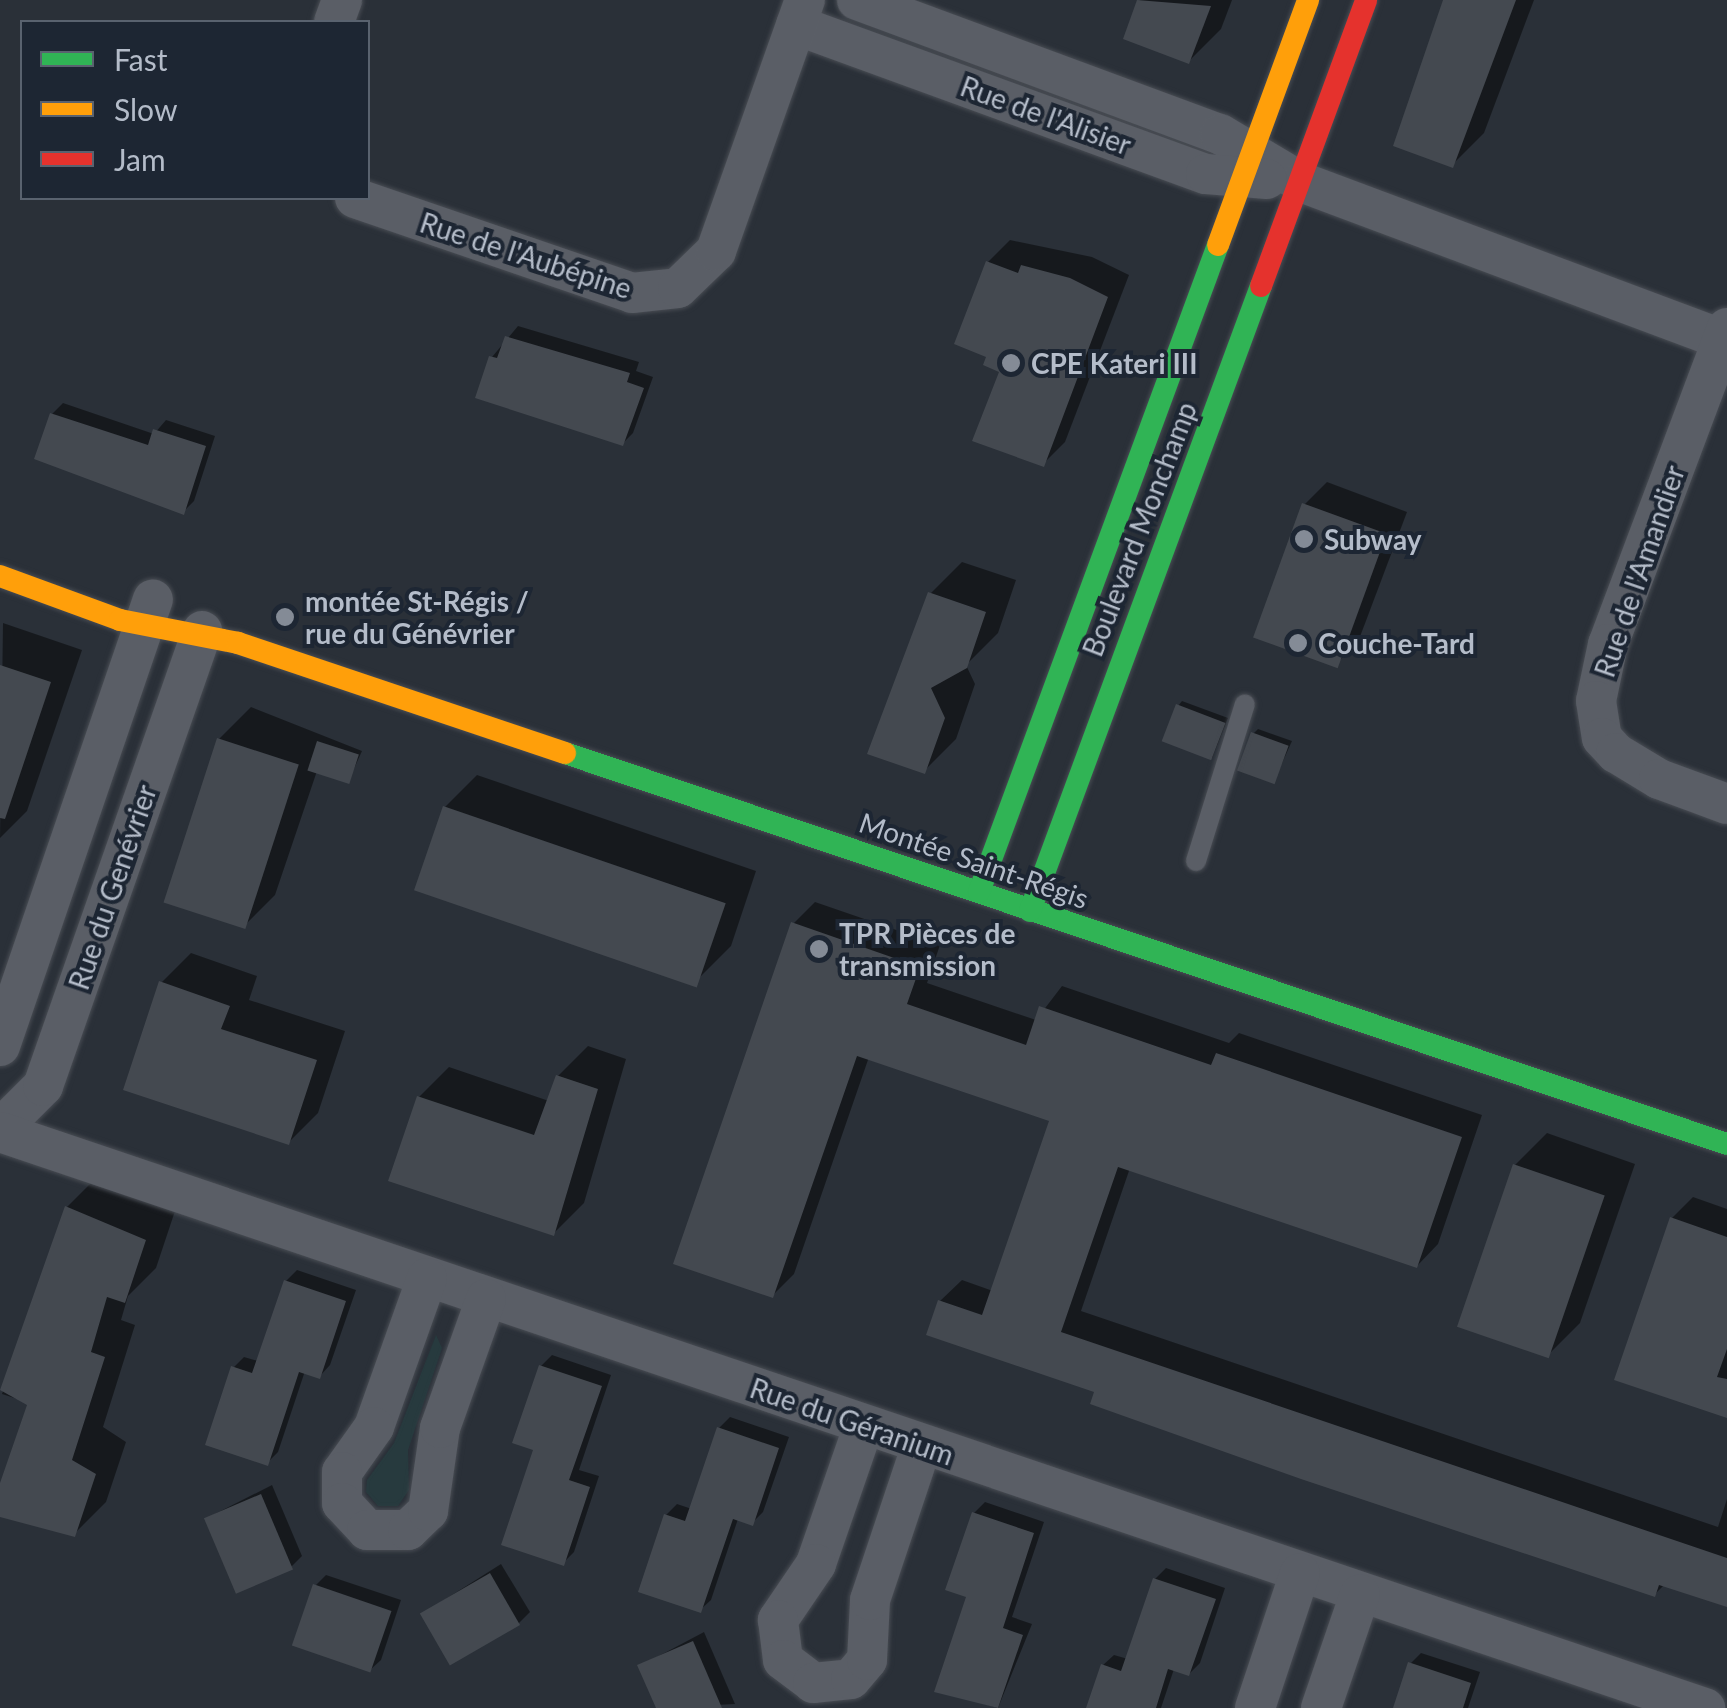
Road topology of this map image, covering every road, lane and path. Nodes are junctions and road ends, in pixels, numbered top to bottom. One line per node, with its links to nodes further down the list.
1 (857, 0): 5 (street, Rue de l'Alisier)
2 (1308, 0): 5 (street, Boulevard Monchamp)
3 (1366, 0): 6 (street, Boulevard Monchamp)
4 (800, 12): 5 (street, Rue de l'Alisier); 7 (street, Rue de l'Aubépine)
5 (1248, 165): 6 (street, Rue de l'Alisier); 15 (street, Boulevard Monchamp)
6 (1301, 182): 8 (street, Rue de l'Alisier); 16 (street, Boulevard Monchamp)
7 (361, 200)
8 (1726, 336): 13 (street, Rue de l'Amandier)
9 (0, 576): 10 (street, Montée Saint-Régis)
10 (143, 603): 11 (street, Montée Saint-Régis); 17 (street, Rue du Genévrier)
11 (202, 631): 15 (street, Montée Saint-Régis); 18 (street, Rue du Genévrier)
12 (1245, 704): 14 (lane)
13 (1727, 804)
14 (1196, 860)
15 (979, 892): 16 (street, Montée Saint-Régis)
16 (1030, 910): 19 (street, Montée Saint-Régis)
17 (0, 1046)
18 (0, 1130): 20 (street, Rue du Géranium)
19 (1727, 1144)
20 (428, 1278): 21 (street, Rue du Géranium); 21 (street)
21 (486, 1299): 22 (street, Rue du Géranium)
22 (864, 1426): 23 (street, Rue du Géranium); 23 (street)
23 (922, 1445): 24 (street, Rue du Géranium)
24 (1300, 1573): 25 (street, Rue du Géranium); 26 (street)
25 (1360, 1594): 27 (street); 28 (street, Rue du Géranium)
26 (1255, 1708)
27 (1320, 1708)
28 (1705, 1708)

